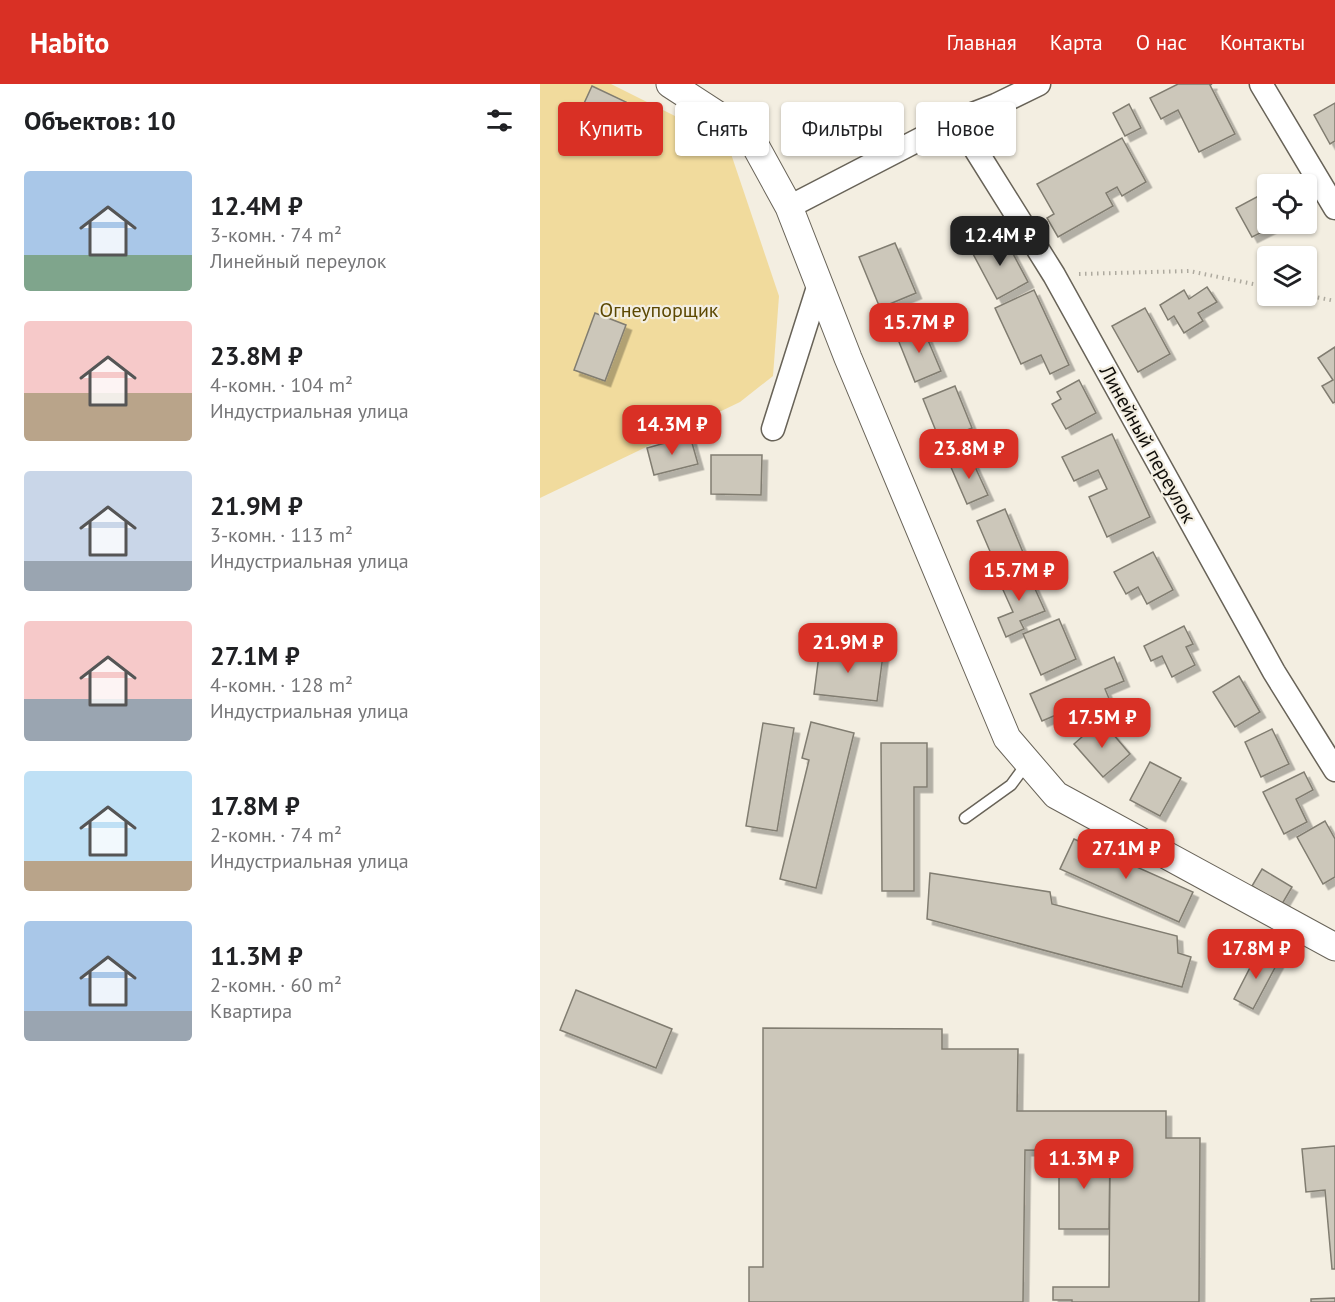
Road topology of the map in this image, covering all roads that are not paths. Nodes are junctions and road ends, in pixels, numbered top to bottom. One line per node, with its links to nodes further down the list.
1 (670, 84): 7 (street)
2 (1039, 84): 4 (street)
3 (1261, 84): 8 (street)
4 (1002, 102)
5 (916, 141): 7 (street)
6 (980, 156): 12 (street, Линейный переулок)
7 (789, 207): 9 (street)
8 (1335, 208)
9 (819, 284): 10 (street); 11 (street)
10 (772, 429)
11 (1028, 762): 13 (lane); 14 (street)
12 (1335, 770)
13 (965, 818)
14 (1335, 947)

